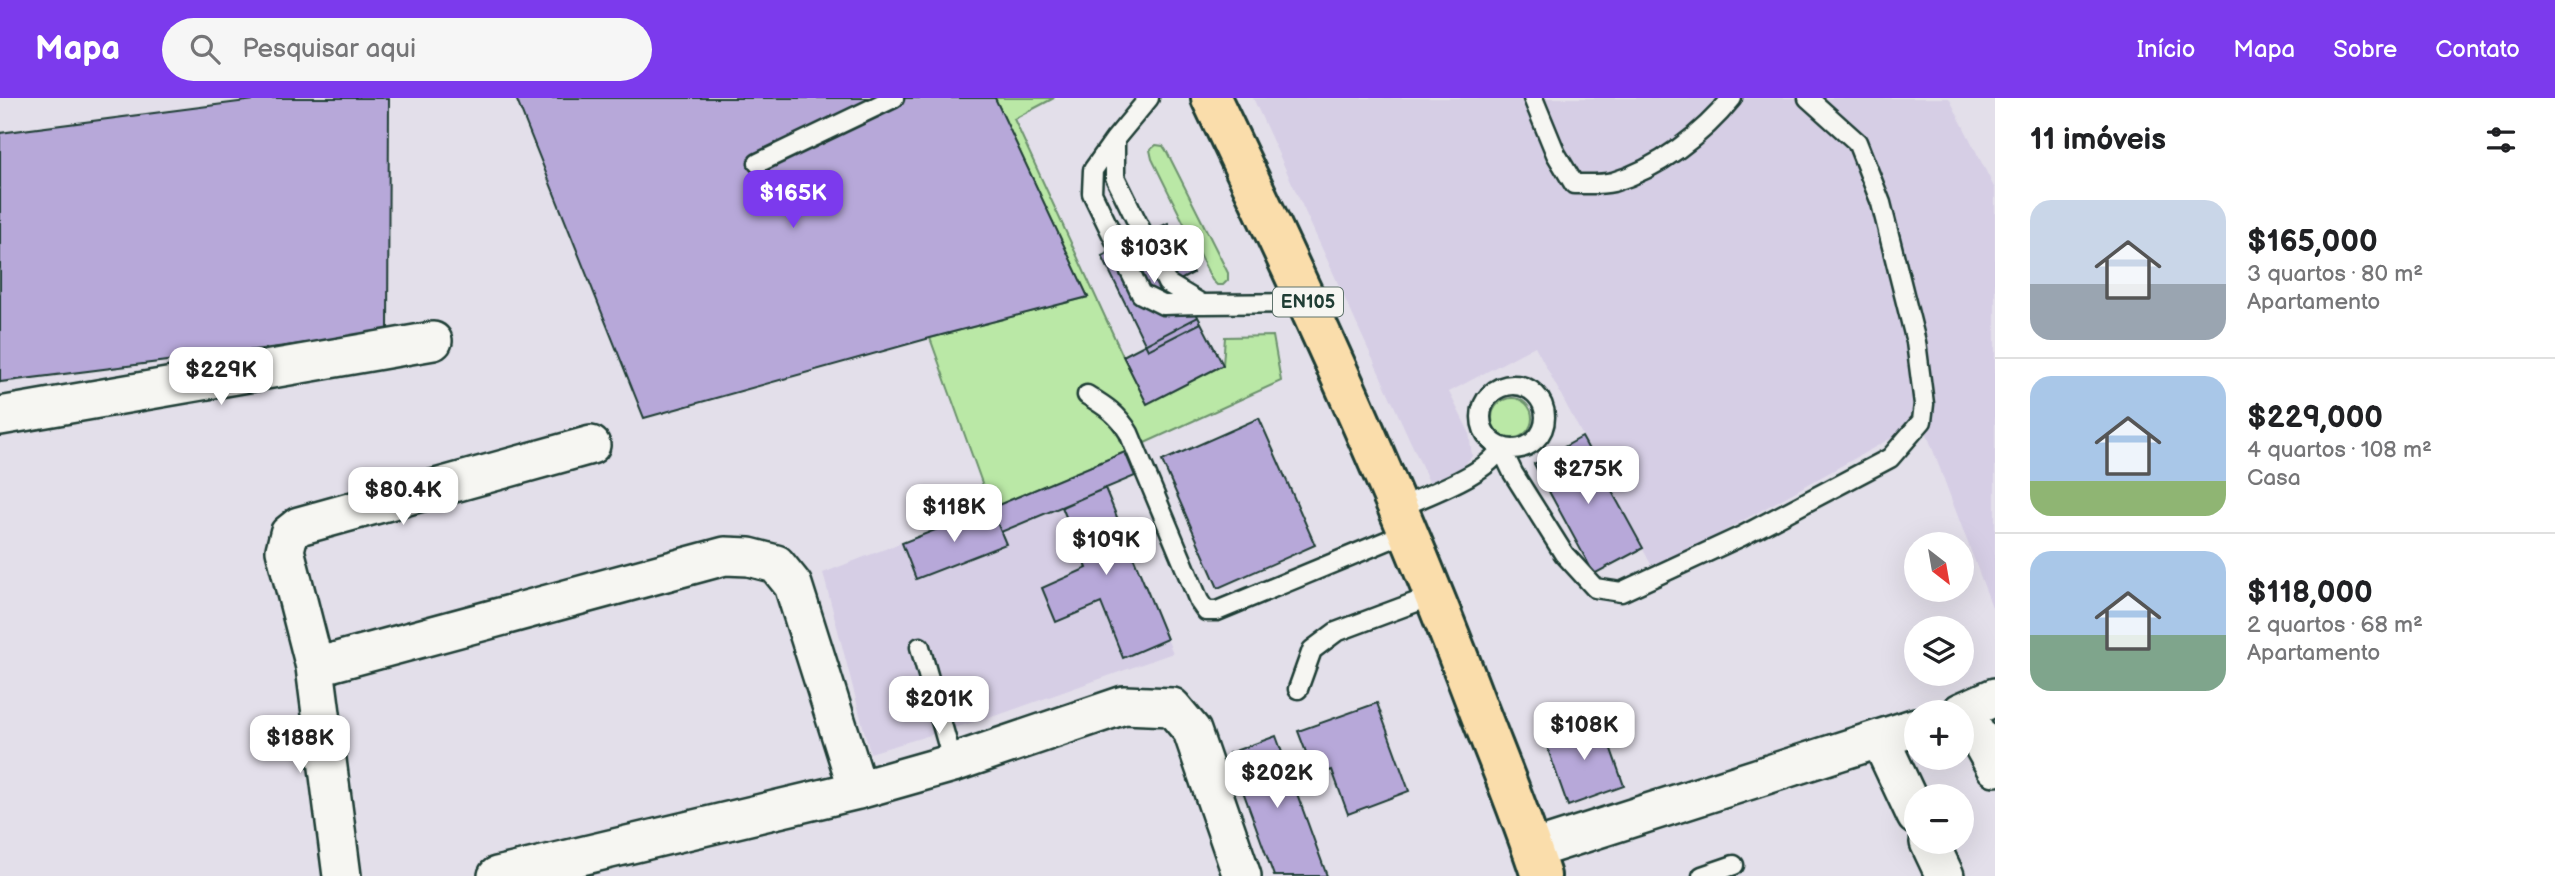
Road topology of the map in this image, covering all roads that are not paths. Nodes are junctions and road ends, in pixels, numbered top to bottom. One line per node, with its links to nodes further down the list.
1 (894, 98): 8 (lane)
2 (1149, 98): 7 (lane)
3 (1211, 98): 9 (main road, EN105)
4 (1533, 98): 5 (lane)
5 (1732, 98)
6 (1808, 98): 15 (lane)
7 (1115, 138): 10 (lane); 10 (lane)
8 (758, 163)
9 (1309, 303): 10 (lane); 15 (main road, EN105)
10 (1202, 304)
11 (433, 341): 13 (street)
12 (1087, 395): 15 (lane)
13 (0, 415)
14 (591, 445): 18 (street)
15 (1404, 520): 16 (main road, EN105)
16 (1435, 595): 19 (lane); 28 (main road, EN105)
17 (920, 647): 23 (lane)
18 (316, 667): 25 (street); 30 (street)
19 (1298, 689)
20 (1974, 710): 24 (street)
21 (1904, 731): 22 (street)
22 (1880, 739): 26 (street); 28 (street)
23 (953, 763): 25 (street); 32 (street)
24 (1995, 767)
25 (858, 790): 31 (street)
26 (1904, 790)
27 (1935, 854): 34 (street)
28 (1536, 863)
29 (1734, 866): 33 (lane)
30 (342, 876)
31 (496, 876)
32 (1242, 876)
33 (1702, 876)
34 (1945, 876)

